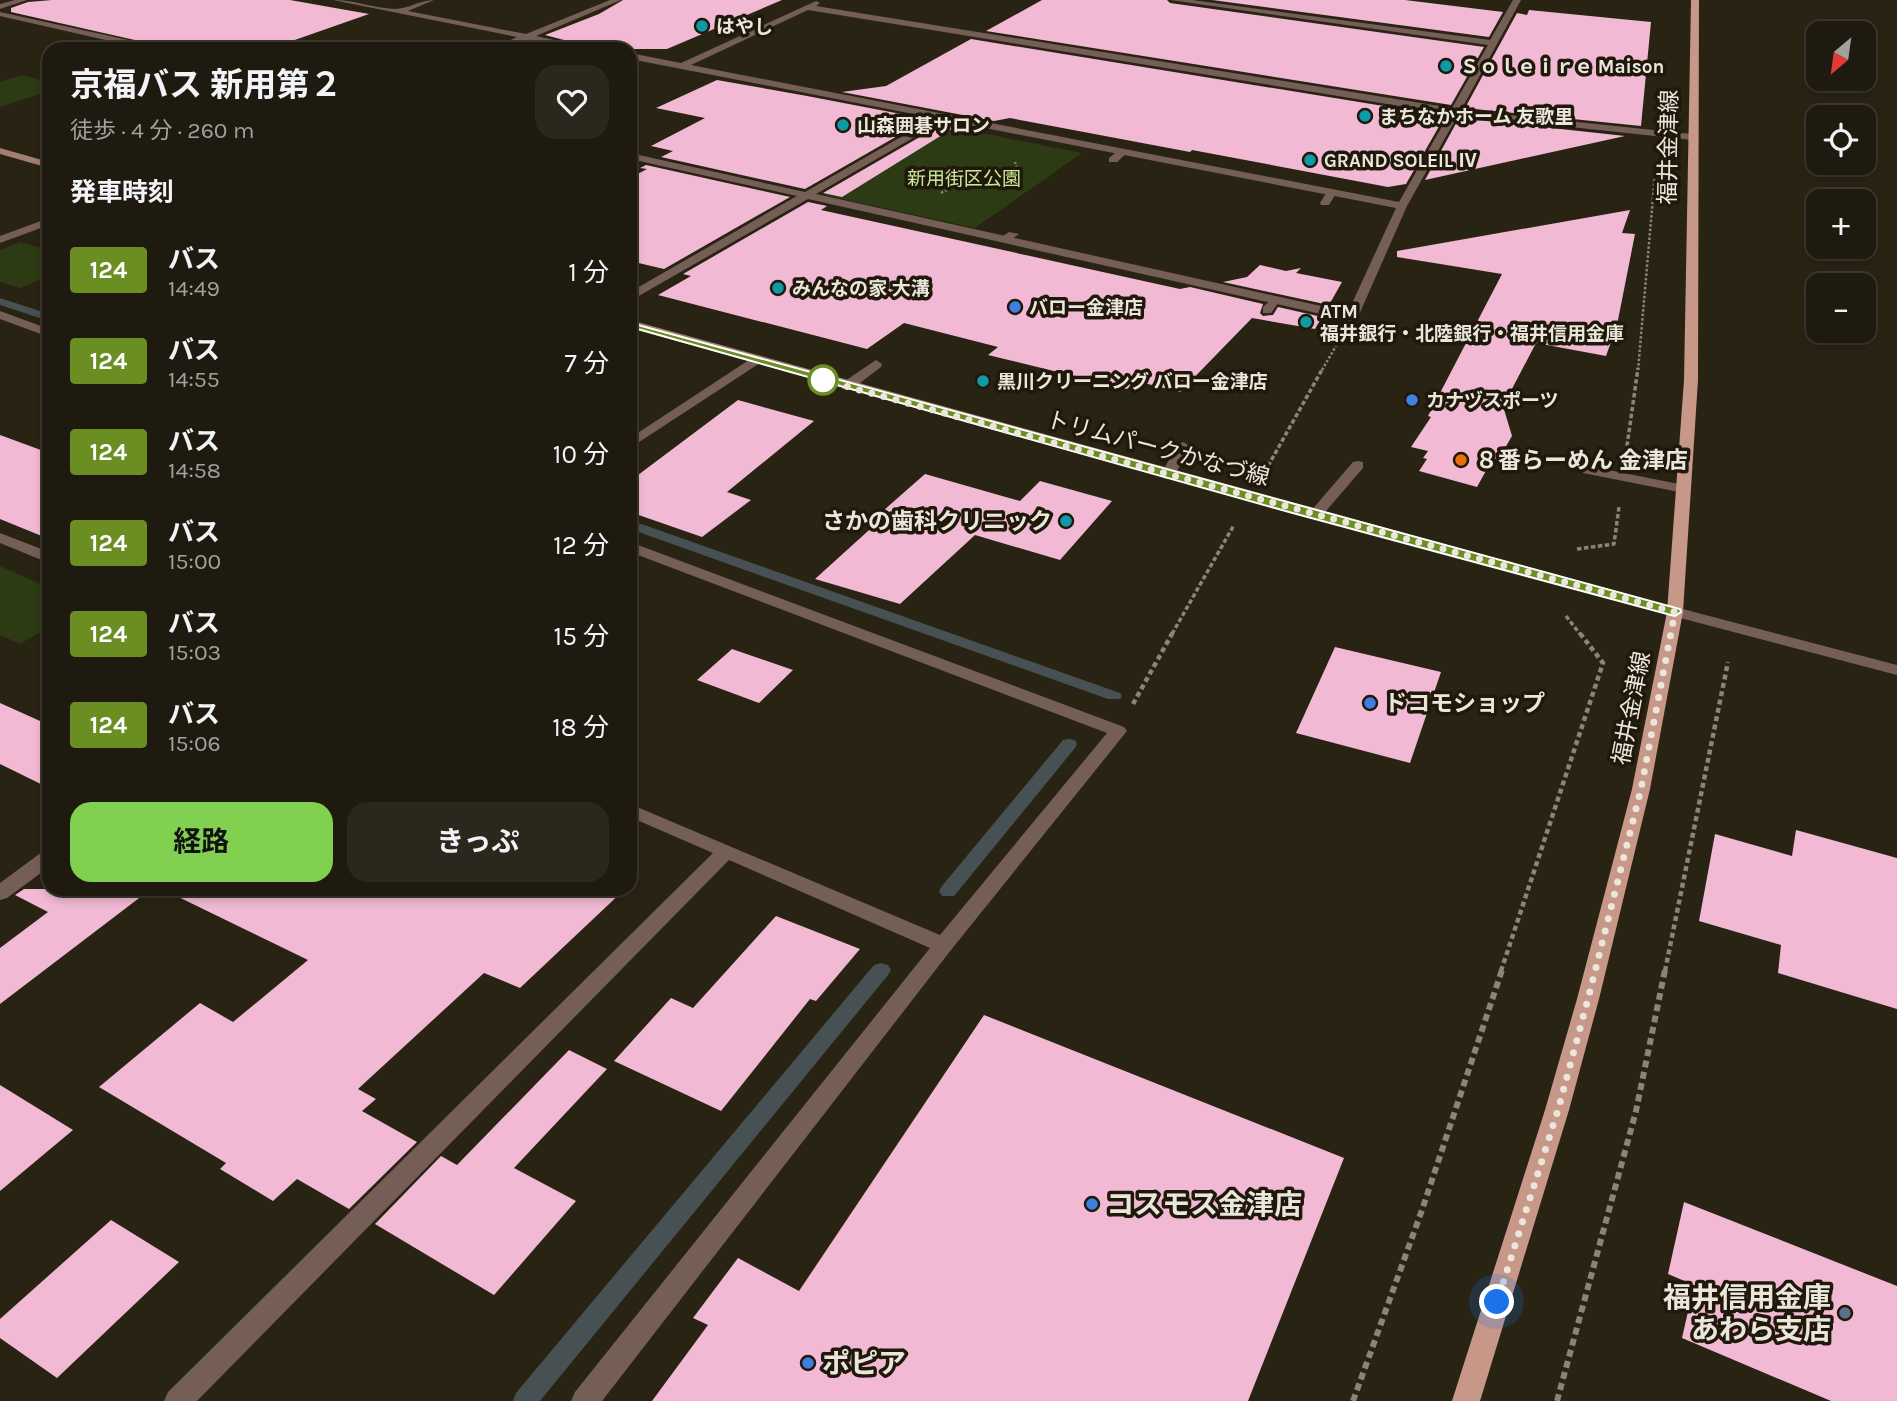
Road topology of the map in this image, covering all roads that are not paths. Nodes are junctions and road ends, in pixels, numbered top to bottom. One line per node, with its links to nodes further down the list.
1 (23, 0): 9 (street)
2 (337, 0): 11 (street)
3 (430, 0): 11 (street)
4 (617, 0): 13 (street)
5 (822, 0): 10 (street)
6 (1174, 0): 17 (street)
7 (1517, 0): 17 (street)
8 (1695, 0): 22 (main road, 福井金津線)
9 (0, 7)
10 (807, 7): 19 (street); 20 (street)
11 (398, 12): 13 (street)
12 (0, 14): 14 (street)
13 (527, 37): 15 (street); 16 (street)
14 (125, 42)
15 (514, 42)
16 (554, 42)
17 (1494, 43): 20 (street)
18 (637, 57): 19 (street)
19 (682, 66): 21 (street)
20 (1456, 112): 22 (street); 31 (street)
21 (942, 117): 24 (street); 29 (street)
22 (1692, 137): 46 (main road, 福井金津線)
23 (0, 151): 27 (main road)
24 (1123, 152): 26 (street); 28 (street)
25 (637, 158): 29 (street)
26 (1113, 160)
27 (42, 163)
28 (1332, 192): 30 (street); 31 (street)
29 (806, 196): 31 (street); 34 (street)
30 (1325, 203)
31 (1402, 206)
32 (42, 224): 33 (street)
33 (0, 240)
34 (637, 293)
35 (0, 315): 37 (street)
36 (637, 326): 38 (main road, トリムパークかなづ線)
37 (42, 330)
38 (755, 360): 40 (main road, トリムパークかなづ線); 41 (street)
39 (876, 364): 40 (street)
40 (847, 386): 45 (main road, トリムパークかなづ線)
41 (637, 439)
42 (1182, 446): 45 (street)
43 (1358, 465): 47 (street)
44 (1588, 470): 46 (street)
45 (1168, 475): 47 (main road, トリムパークかなづ線)
46 (1684, 489): 51 (main road, 福井金津線)
47 (1315, 515): 51 (main road, トリムパークかなづ線)
48 (0, 538): 50 (street)
49 (637, 550): 57 (street)
50 (42, 555)
51 (1675, 612): 52 (street); 60 (main road, 福井金津線)
52 (1897, 670)
53 (637, 813): 54 (street)
54 (726, 852): 57 (street); 58 (street)
55 (42, 862): 56 (street)
56 (0, 892)
57 (944, 945): 59 (street)
58 (178, 1401)
59 (585, 1401)
60 (1466, 1401)

